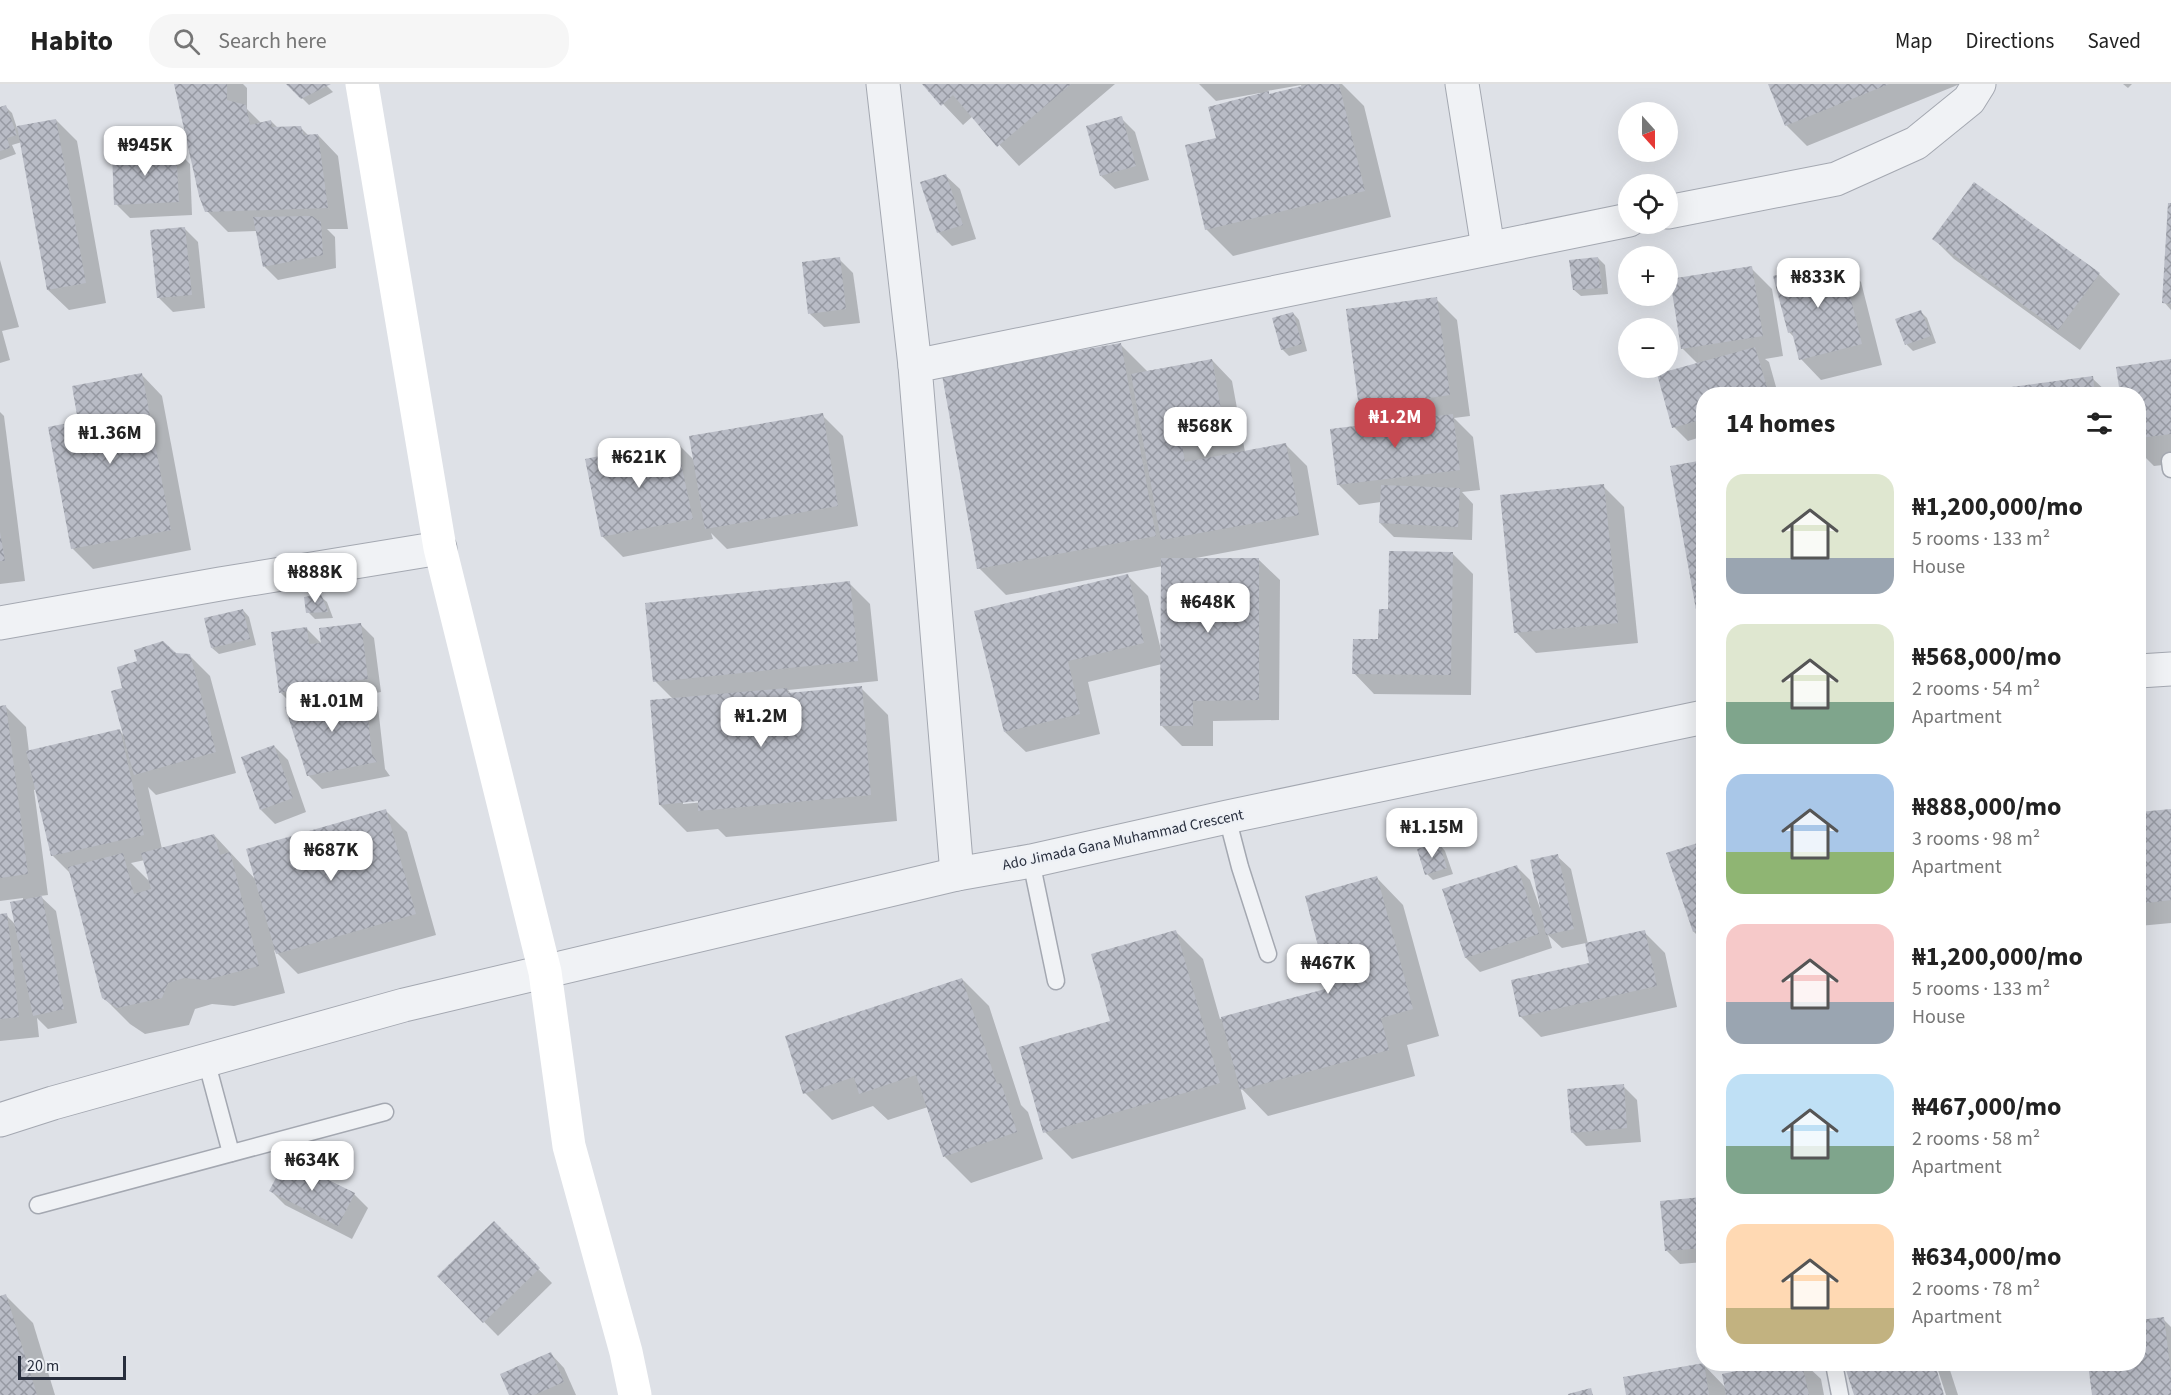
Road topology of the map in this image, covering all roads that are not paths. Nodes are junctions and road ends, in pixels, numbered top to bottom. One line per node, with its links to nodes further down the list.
1 (362, 84): 9 (street)
2 (883, 84): 8 (street)
3 (1462, 84): 7 (street)
4 (1979, 84): 5 (street)
5 (1678, 210)
6 (1618, 222): 7 (street)
7 (1488, 248): 8 (street)
8 (915, 366): 16 (street)
9 (440, 548): 10 (street); 18 (street)
10 (0, 623)
11 (2171, 669): 12 (street)
12 (2146, 671)
13 (1696, 719): 14 (street, Ado Jimada Gana Muhammad Crescent)
14 (1227, 817): 15 (street, Ado Jimada Gana Muhammad Crescent); 17 (lane)
15 (1031, 861): 16 (street, Ado Jimada Gana Muhammad Crescent); 19 (lane)
16 (957, 874): 18 (street, Ado Jimada Gana Muhammad Crescent)
17 (1268, 954)
18 (545, 972): 20 (street, Ado Jimada Gana Muhammad Crescent); 26 (street)
19 (1056, 981)
20 (206, 1060): 22 (street, Ado Jimada Gana Muhammad Crescent); 23 (lane)
21 (385, 1112): 23 (lane)
22 (0, 1120)
23 (231, 1153): 24 (lane)
24 (38, 1205)
25 (1835, 1371): 27 (lane)
26 (635, 1395)
27 (1840, 1395)

